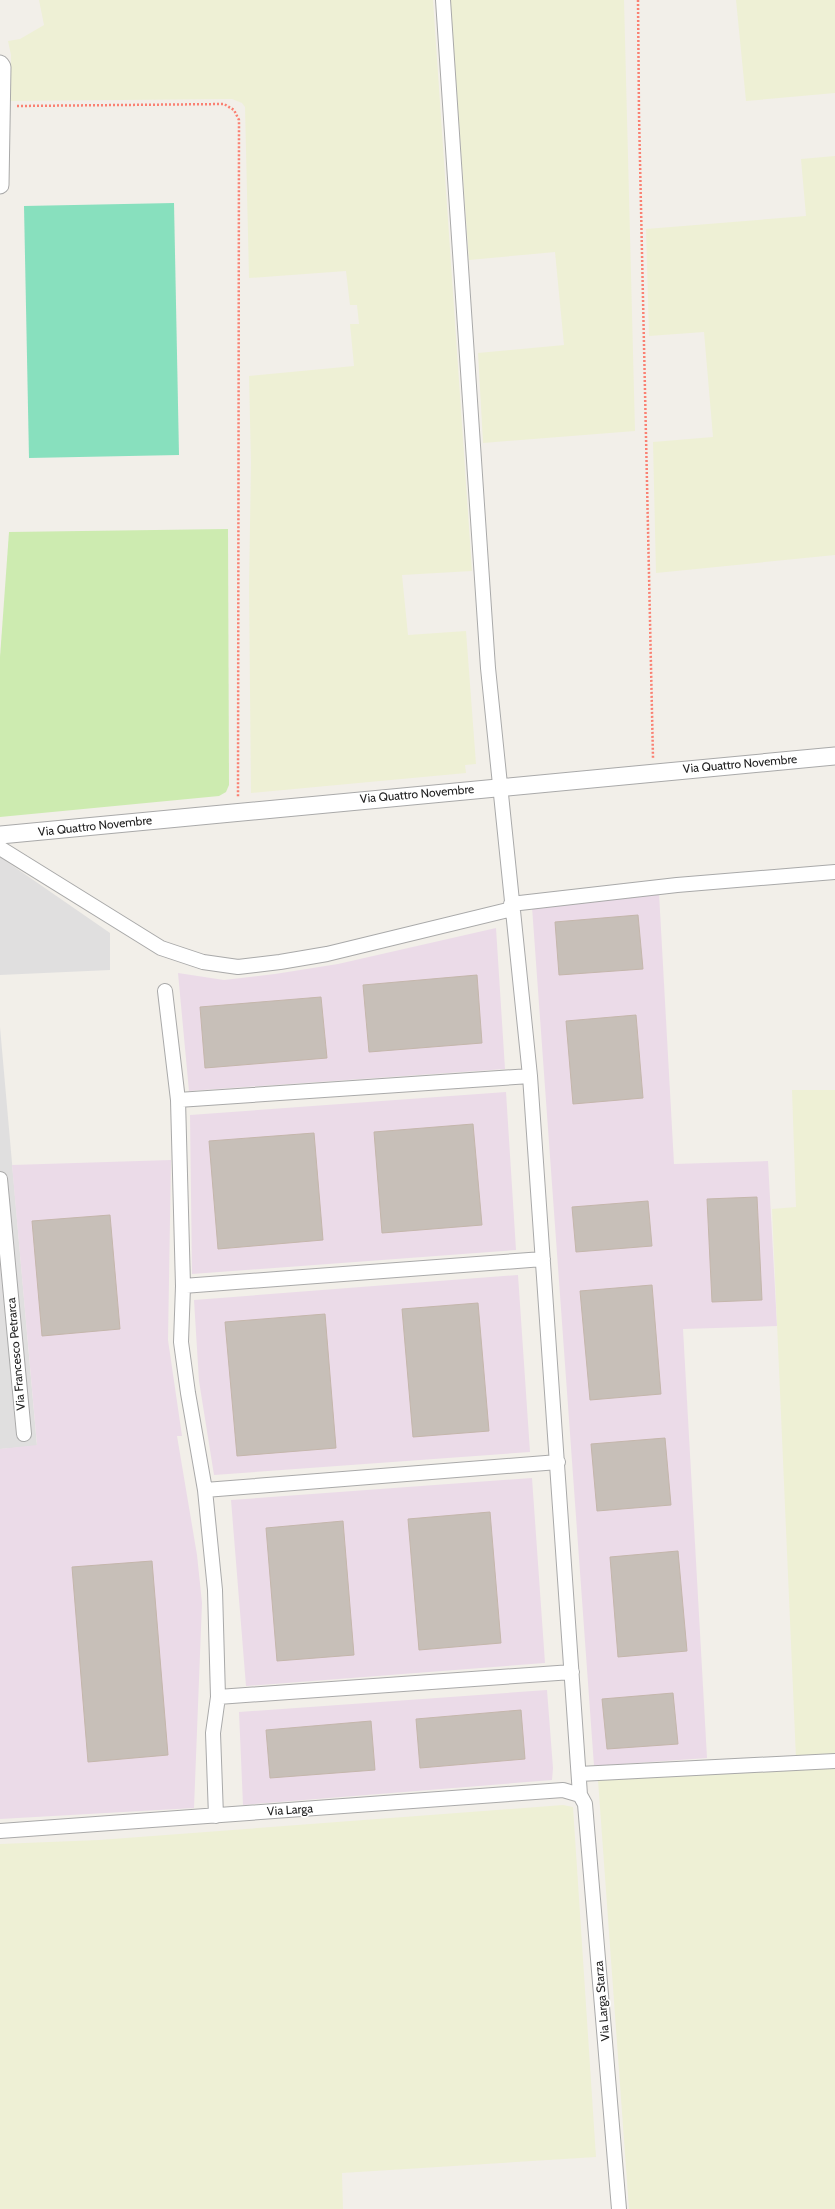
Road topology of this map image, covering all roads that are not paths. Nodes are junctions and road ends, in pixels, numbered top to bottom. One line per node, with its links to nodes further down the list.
1 (443, 0): 6 (street, Via Larga Starza)
2 (0, 64): 3 (street)
3 (0, 106): 4 (street)
4 (0, 185)
5 (835, 756): 6 (street, Via Quattro Novembre)
6 (501, 786): 7 (street, Via Quattro Novembre); 10 (street, Via Larga Starza)
7 (0, 835)
8 (0, 848): 10 (street)
9 (835, 872): 10 (street)
10 (511, 906): 12 (street, Via Larga Starza)
11 (165, 991): 13 (street)
12 (530, 1076): 13 (street); 15 (street, Via Larga Starza)
13 (178, 1100): 16 (street)
14 (0, 1179): 17 (street, Via Francesco Petrarca)
15 (543, 1259): 16 (street); 18 (street, Via Larga Starza)
16 (182, 1286): 19 (street)
17 (24, 1434)
18 (558, 1462): 19 (street); 20 (street, Via Larga Starza)
19 (205, 1490): 21 (street)
20 (572, 1672): 21 (street); 23 (street, Via Larga Starza)
21 (218, 1697): 25 (street)
22 (835, 1761): 23 (street)
23 (579, 1774): 24 (street, Via Larga Starza)
24 (580, 1795): 25 (street, Via Larga); 27 (street, Via Larga Starza)
25 (216, 1816): 26 (street, Via Larga)
26 (0, 1831)
27 (619, 2209)

